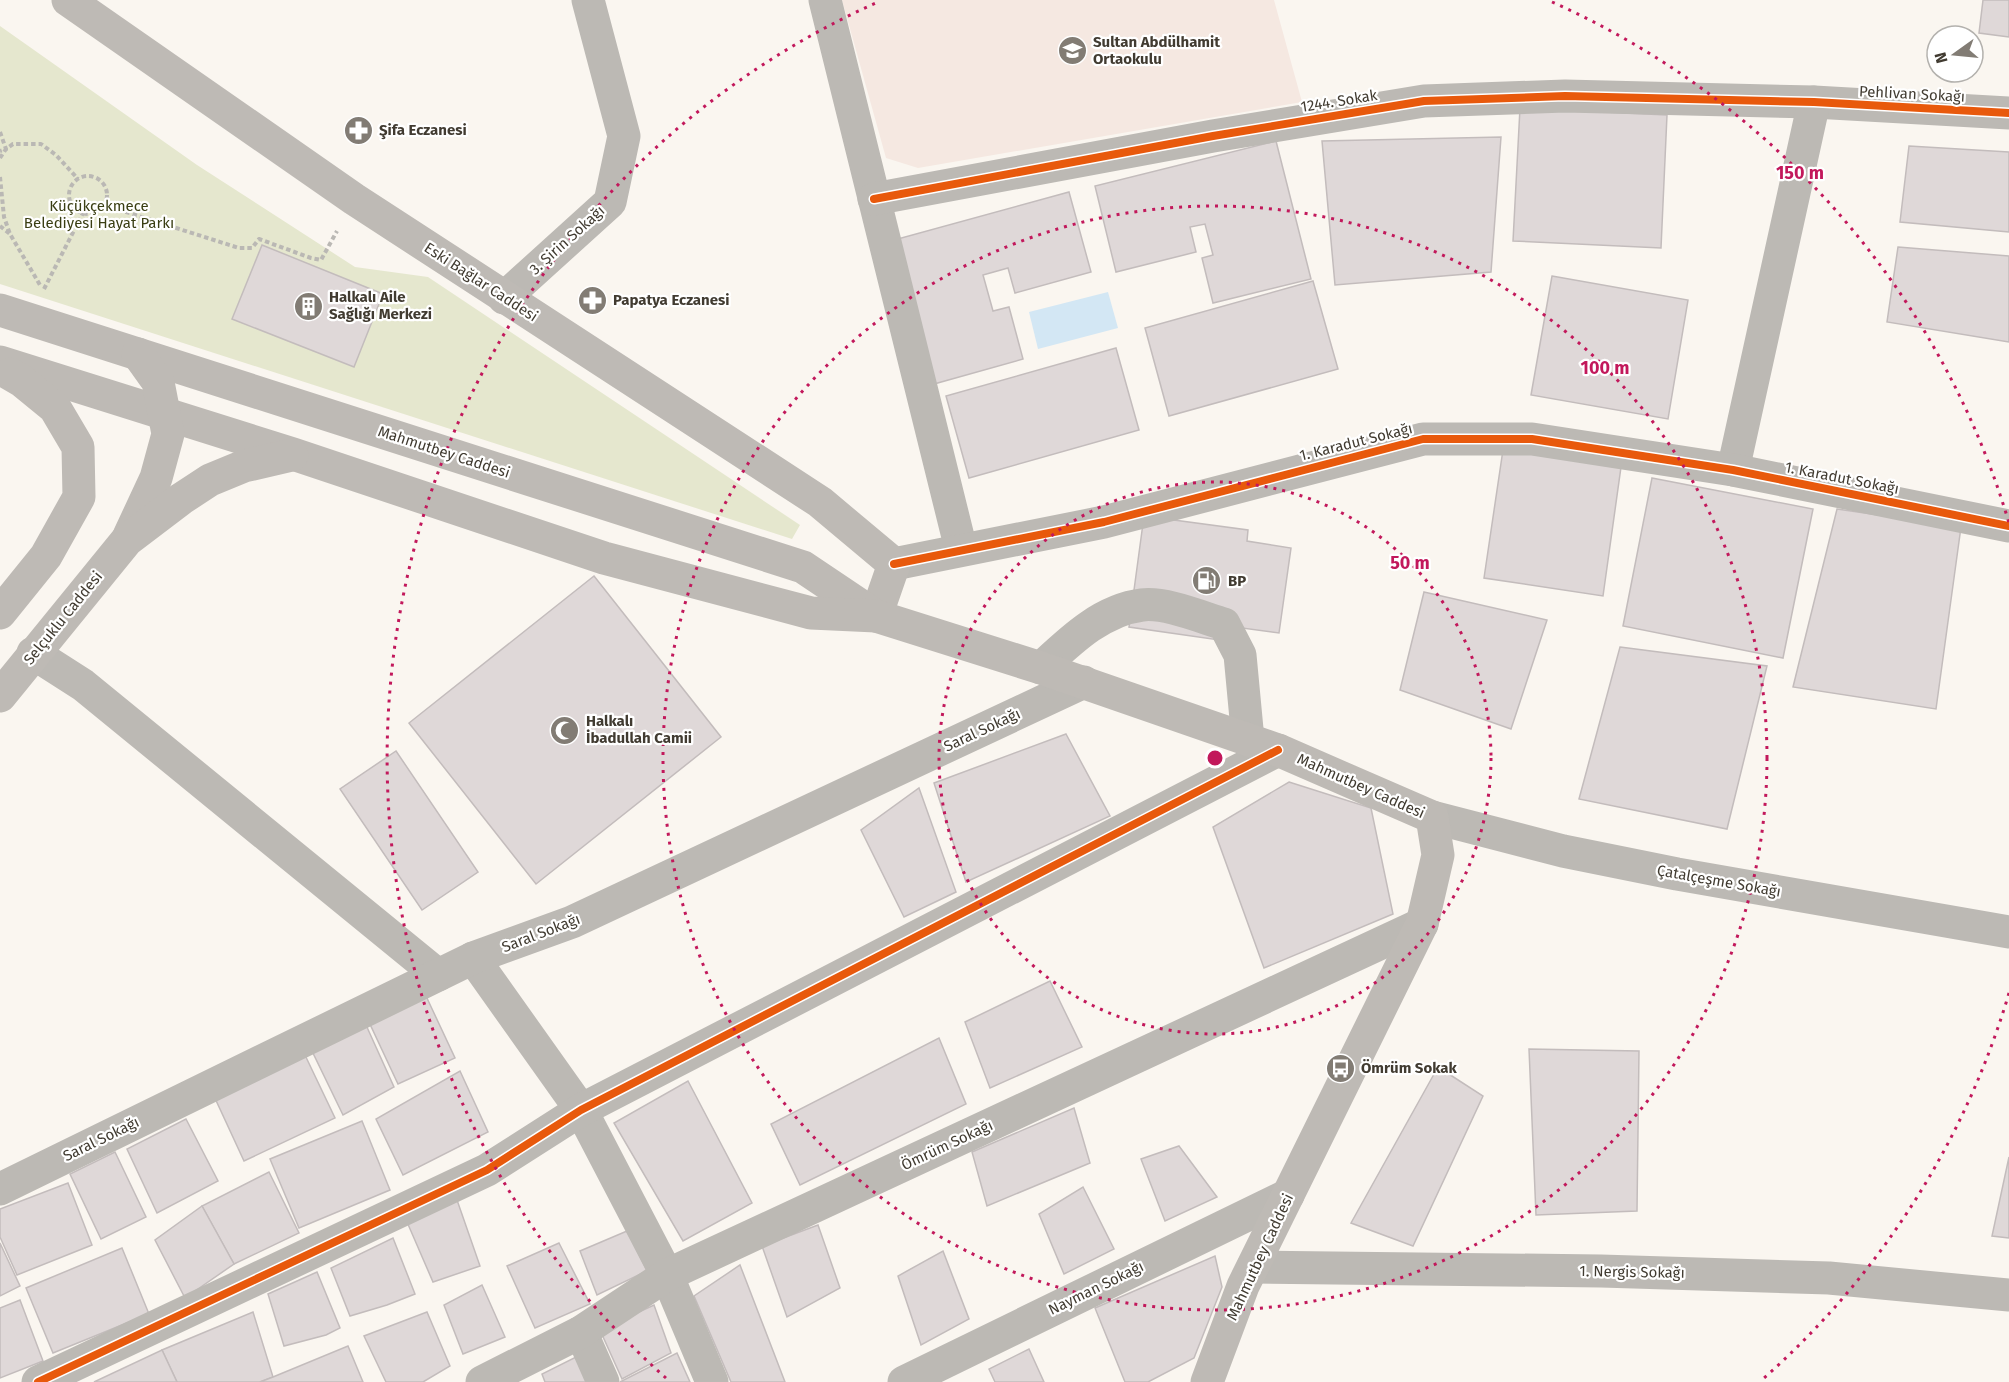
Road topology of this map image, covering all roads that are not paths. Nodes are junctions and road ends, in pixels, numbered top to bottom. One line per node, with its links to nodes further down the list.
1 (68, 0): 7 (main road, Eski Bağlar Caddesi)
2 (588, 0): 7 (street, 3. Şirin Sokağı)
3 (825, 0): 6 (street)
4 (1814, 102): 5 (street, Pehlivan Sokağı); 6 (street, 1244. Sokak); 14 (street)
5 (2009, 113)
6 (874, 200): 17 (street)
7 (504, 298): 18 (main road, Eski Bağlar Caddesi)
8 (0, 310): 9 (main road, Mahmutbey Caddesi)
9 (138, 354): 12 (main road); 20 (main road, Mahmutbey Caddesi)
10 (0, 362): 12 (main road, Mahmutbey Caddesi)
11 (0, 369): 19 (main road)
12 (165, 415): 13 (main road, Mahmutbey Caddesi); 16 (main road)
13 (293, 454): 16 (main road); 20 (main road, Mahmutbey Caddesi)
14 (1733, 470): 15 (street, 1. Karadut Sokağı); 17 (street, 1. Karadut Sokağı)
15 (2009, 526)
16 (127, 540): 21 (main road, Selçuklu Caddesi)
17 (961, 549): 18 (street, 1. Karadut Sokağı)
18 (894, 564): 20 (main road)
19 (0, 614)
20 (876, 616): 22 (main road, Mahmutbey Caddesi)
21 (33, 653): 24 (main road, Selçuklu Caddesi); 30 (street)
22 (1041, 668): 23 (main road, Mahmutbey Caddesi); 25 (street)
23 (1084, 682): 25 (main road, Mahmutbey Caddesi); 29 (street, Saral Sokağı)
24 (0, 696)
25 (1263, 745): 26 (main road, Mahmutbey Caddesi); 31 (street)
26 (1432, 817): 27 (main road, Mahmutbey Caddesi); 28 (street, Çatalçeşme Sokağı)
27 (1422, 924): 33 (main road, Mahmutbey Caddesi); 35 (street, Ömrüm Sokağı)
28 (2009, 932)
29 (473, 958): 30 (street, Saral Sokağı); 31 (street)
30 (438, 975): 32 (street, Saral Sokağı)
31 (581, 1110): 35 (street); 38 (street)
32 (0, 1189)
33 (1288, 1194): 34 (main road, Mahmutbey Caddesi); 42 (street, Nayman Sokağı)
34 (1253, 1267): 36 (street, 1. Nergis Sokağı); 43 (main road, Mahmutbey Caddesi)
35 (668, 1275): 37 (street, Ömrüm Sokağı); 41 (street)
36 (2009, 1295)
37 (581, 1332): 39 (street, Ömrüm Sokağı); 40 (street)
38 (38, 1382)
39 (482, 1382)
40 (603, 1382)
41 (712, 1382)
42 (904, 1382)
43 (1207, 1382)

